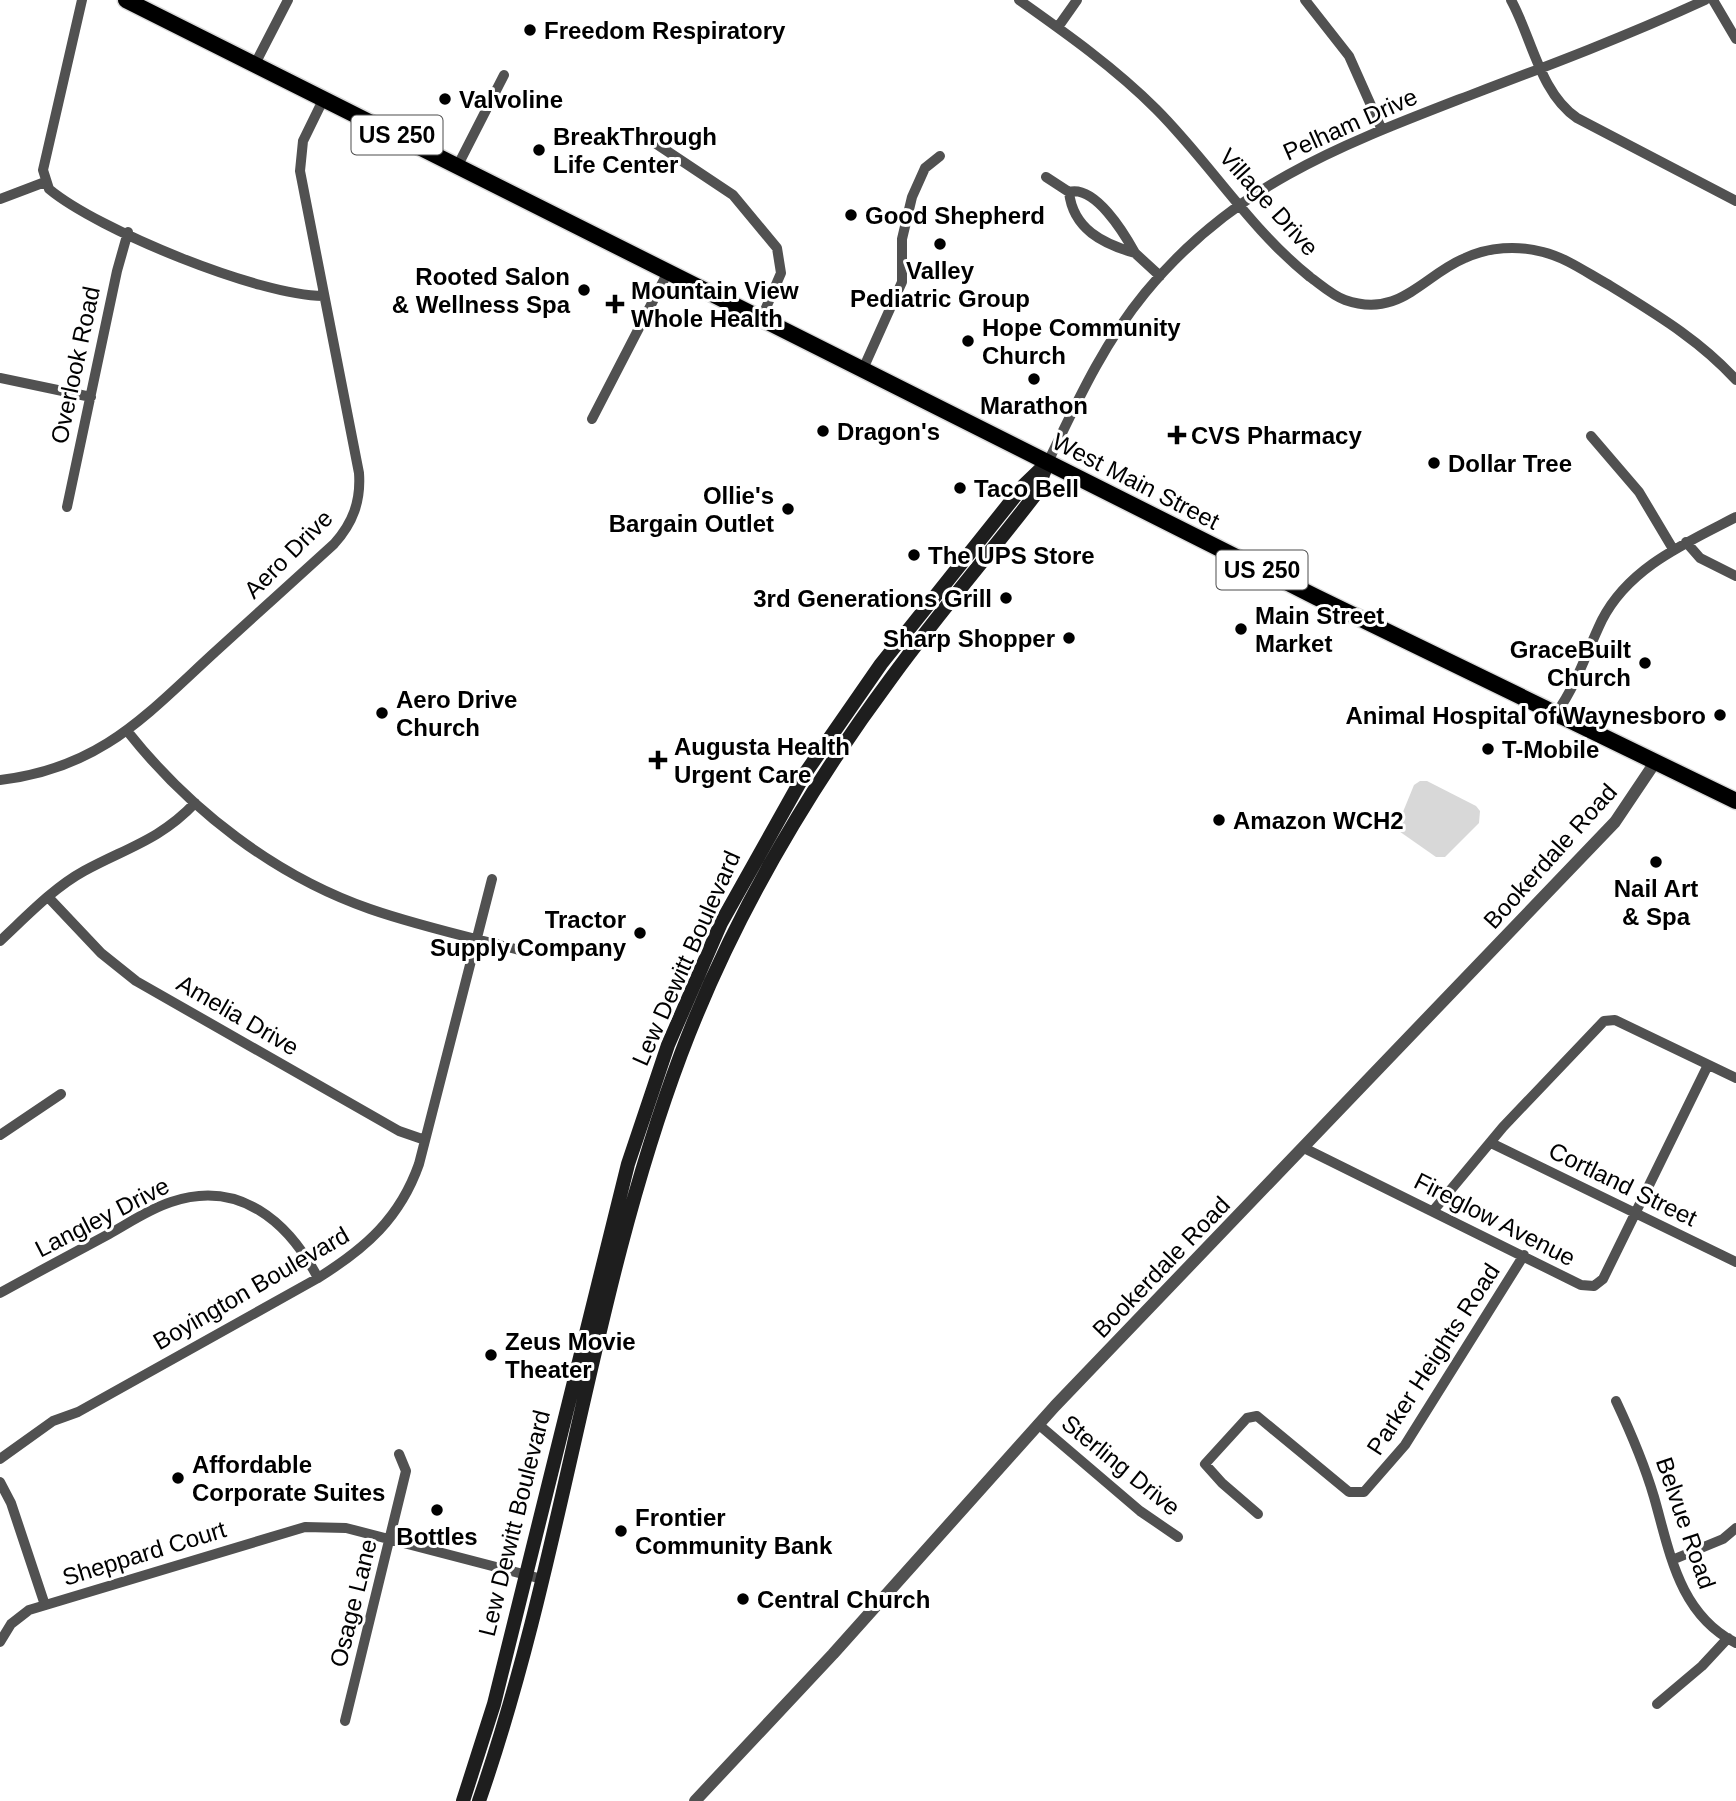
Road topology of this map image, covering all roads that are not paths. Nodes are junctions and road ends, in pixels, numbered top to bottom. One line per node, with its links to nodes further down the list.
1 (82, 0): 21 (street)
2 (126, 0): 12 (main road, US 250)
3 (288, 0): 12 (street)
4 (1019, 0): 10 (street, Village Drive)
5 (1077, 0): 10 (street)
6 (1305, 0): 16 (street)
7 (1511, 0): 13 (street)
8 (1705, 0): 13 (street, Pelham Drive)
9 (1713, 0): 11 (street)
10 (1058, 27): 25 (street, Village Drive)
11 (1736, 39)
12 (256, 64): 15 (main road, US 250)
13 (1542, 68): 16 (street, Pelham Drive); 24 (street)
14 (504, 75): 19 (street)
15 (324, 98): 19 (main road, US 250); 30 (street, Aero Drive)
16 (1382, 130): 25 (street, Pelham Drive)
17 (655, 143): 31 (street)
18 (940, 156): 32 (street)
19 (458, 165): 28 (main road, US 250)
20 (1045, 177): 22 (street)
21 (45, 182): 23 (street); 26 (street)
22 (1069, 192): 27 (street); 27 (street)
23 (0, 200)
24 (1736, 201)
25 (1238, 205): 29 (street, Pelham Drive); 33 (street, Village Drive)
26 (128, 232): 30 (street); 35 (street, Overlook Road)
27 (1135, 253): 29 (street)
28 (669, 271): 31 (main road, West Main Street / US 250); 36 (street)
29 (1160, 276): 38 (street, Pelham Drive)
30 (323, 296): 45 (street, Aero Drive)
31 (762, 317): 32 (main road, West Main Street / US 250)
32 (863, 369): 38 (main road, West Main Street / US 250)
33 (1734, 373)
34 (0, 378): 35 (street)
35 (92, 397): 39 (street, Overlook Road)
36 (592, 419)
37 (1591, 436): 42 (street)
38 (1048, 462): 44 (main road, West Main Street / US 250); 62 (main road, Lew Dewitt Boulevard); 63 (main road, Lew Dewitt Boulevard)
39 (67, 507)
40 (1736, 517): 41 (street)
41 (1686, 542): 42 (street); 43 (street)
42 (1674, 549): 44 (street)
43 (1736, 576)
44 (1556, 712): 46 (main road, West Main Street / US 250)
45 (128, 732): 47 (street, Aero Drive); 49 (street)
46 (1656, 761): 48 (main road, West Main Street / US 250); 61 (street, Bookerdale Road)
47 (0, 780)
48 (1736, 801)
49 (195, 803): 51 (street); 52 (street)
50 (492, 879): 52 (street, Boyington Boulevard)
51 (49, 898): 53 (street); 59 (street, Amelia Drive)
52 (477, 939): 54 (street); 59 (street, Boyington Boulevard)
53 (0, 941)
54 (519, 950)
55 (1708, 1065): 56 (street); 60 (street); 65 (street, Fireglow Avenue)
56 (1736, 1079)
57 (61, 1094): 58 (street)
58 (0, 1135)
59 (425, 1140): 68 (street, Boyington Boulevard)
60 (1491, 1143): 64 (street); 65 (street, Cortland Street)
61 (1304, 1149): 64 (street, Fireglow Avenue); 71 (street, Bookerdale Road)
62 (628, 1164): 63 (street); 80 (main road, Lew Dewitt Boulevard)
63 (642, 1169): 81 (main road, Lew Dewitt Boulevard)
64 (1433, 1211): 66 (street, Fireglow Avenue)
65 (1634, 1213): 66 (street, Fireglow Avenue); 67 (street, Cortland Street)
66 (1524, 1255): 75 (street, Parker Heights Road)
67 (1736, 1262)
68 (318, 1278): 69 (street, Langley Drive); 73 (street, Boyington Boulevard)
69 (0, 1293)
70 (1616, 1401): 79 (street, Belvue Road)
71 (1038, 1424): 77 (street, Sterling Drive); 89 (street, Bookerdale Road)
72 (399, 1454): 78 (street, Osage Lane)
73 (0, 1459)
74 (0, 1482): 82 (street)
75 (1258, 1514)
76 (1736, 1528): 79 (street)
77 (1178, 1537)
78 (391, 1539): 80 (street, Sheppard Court); 82 (street, Sheppard Court); 86 (street, Osage Lane)
79 (1672, 1560): 83 (street, Belvue Road)
80 (524, 1575): 81 (street, Sheppard Court); 87 (main road, Lew Dewitt Boulevard)
81 (541, 1579): 88 (main road, Lew Dewitt Boulevard)
82 (45, 1605): 84 (street, Sheppard Court)
83 (1732, 1640): 85 (street)
84 (0, 1642)
85 (1657, 1704)
86 (345, 1721)
87 (463, 1801)
88 (479, 1801)
89 (695, 1801)

